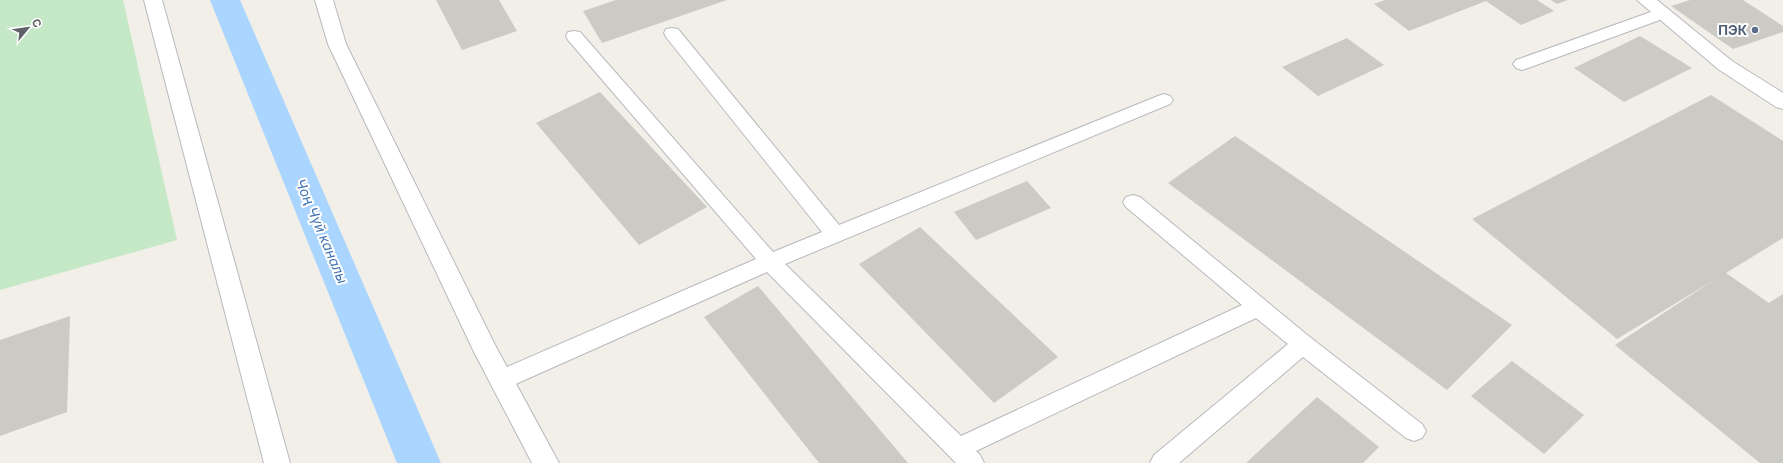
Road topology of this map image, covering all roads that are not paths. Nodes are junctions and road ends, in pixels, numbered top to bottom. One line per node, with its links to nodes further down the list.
1 (153, 0): 18 (street)
2 (324, 0): 15 (street)
3 (1646, 0): 4 (street)
4 (1662, 13): 7 (lane); 9 (street)
5 (672, 33): 11 (lane)
6 (574, 36): 12 (lane)
7 (1522, 64)
8 (1164, 100): 11 (lane)
9 (1783, 102)
10 (1133, 202): 13 (lane)
11 (836, 235): 12 (lane)
12 (770, 262): 15 (lane); 17 (lane)
13 (1258, 307): 14 (lane); 17 (lane)
14 (1303, 344): 16 (lane); 20 (lane)
15 (502, 380): 19 (street)
16 (1414, 431)
17 (965, 456)
18 (277, 463)
19 (546, 463)
20 (1162, 463)

